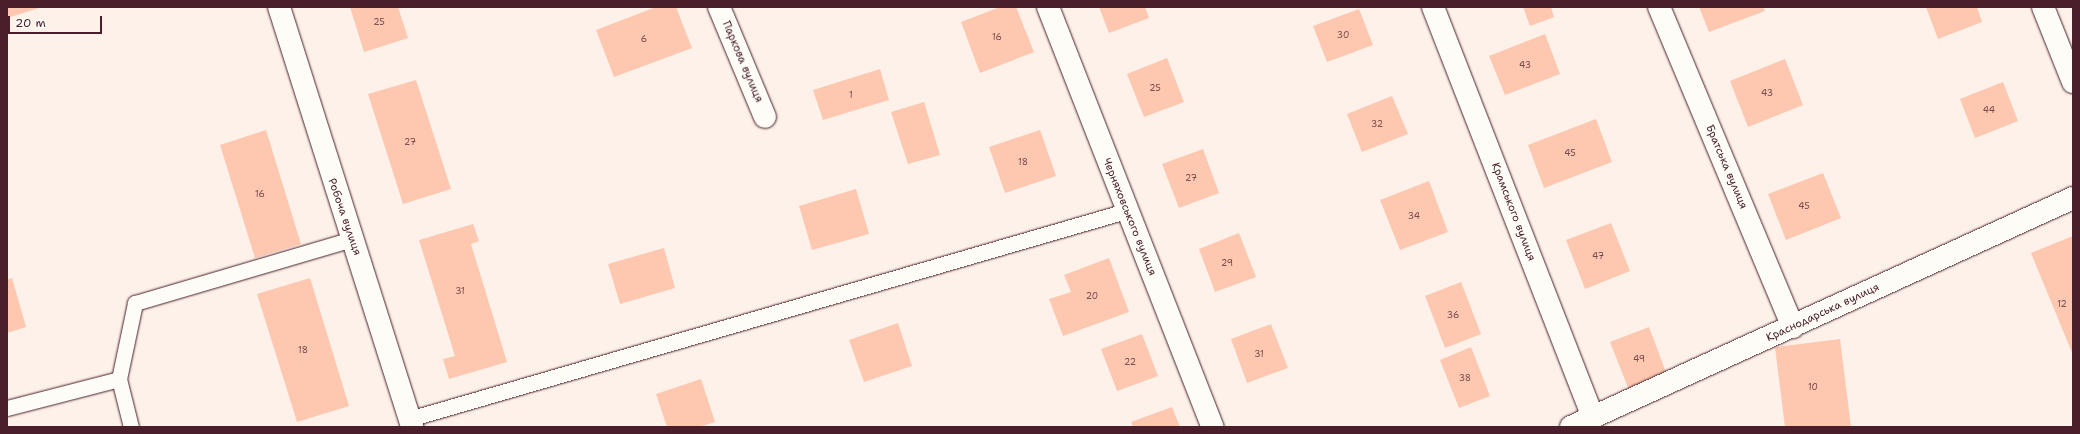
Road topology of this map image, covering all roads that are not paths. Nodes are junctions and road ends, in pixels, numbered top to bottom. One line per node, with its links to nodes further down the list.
1 (279, 7): 11 (street, Робоча вулиця)
2 (719, 7): 8 (street, Паркова вулиця)
3 (1048, 7): 10 (street, Черняховського вулиця)
4 (1433, 7): 15 (street, Крамського вулиця)
5 (1659, 7): 12 (street, Братська вулиця)
6 (2043, 7): 7 (street)
7 (2073, 82)
8 (765, 117)
9 (2073, 198): 12 (street, Краснодарська вулиця)
10 (1126, 211): 16 (lane); 18 (street, Черняховського вулиця)
11 (353, 239): 13 (lane); 16 (street, Робоча вулиця)
12 (1793, 327): 15 (street, Краснодарська вулиця)
13 (119, 379): 14 (lane); 17 (lane)
14 (7, 408)
15 (1593, 418): 19 (street, Краснодарська вулиця)
16 (410, 423)
17 (131, 427)
18 (1213, 427)
19 (1571, 427)

